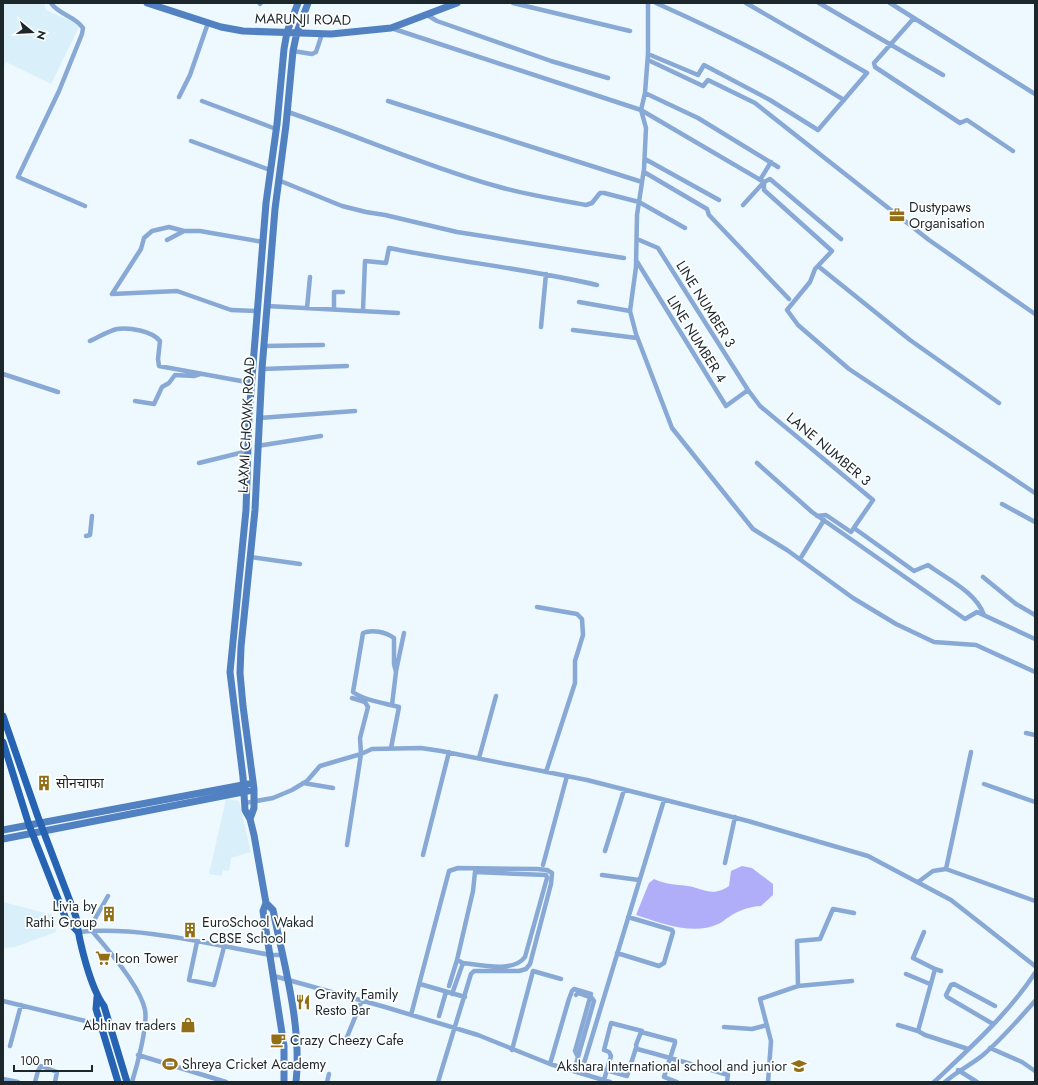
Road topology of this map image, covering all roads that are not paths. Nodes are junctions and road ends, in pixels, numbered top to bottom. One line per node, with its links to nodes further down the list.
1 (51, 3): 49 (street)
2 (148, 3): 14 (main road, MARUNJI ROAD)
3 (298, 3): 17 (main road, LAXMI CHOWK ROAD)
4 (308, 3): 18 (main road, LAXMI CHOWK ROAD)
5 (457, 3): 12 (main road, MARUNJI ROAD)
6 (513, 3): 16 (street)
7 (648, 3): 22 (street)
8 (656, 3): 30 (street)
9 (746, 3): 30 (street)
10 (819, 3): 20 (street)
11 (890, 3): 13 (street)
12 (427, 15): 15 (main road, MARUNJI ROAD); 25 (street)
13 (914, 18): 20 (street); 27 (street)
14 (208, 23): 17 (main road, MARUNJI ROAD); 28 (street)
15 (391, 28): 19 (main road, MARUNJI ROAD); 32 (street)
16 (630, 31)
17 (287, 32): 18 (main road, MARUNJI ROAD); 34 (main road, LAXMI CHOWK ROAD)
18 (297, 32): 19 (main road, MARUNJI ROAD); 21 (main road, LAXMI CHOWK ROAD)
19 (322, 34): 21 (street)
20 (890, 45): 24 (street); 36 (street)
21 (293, 51): 33 (main road, LAXMI CHOWK ROAD)
22 (648, 54): 23 (street); 30 (street)
23 (648, 60): 26 (street); 72 (street)
24 (943, 75)
25 (608, 78)
26 (645, 93): 32 (street); 38 (street)
27 (1035, 94)
28 (179, 97)
29 (202, 100): 34 (street)
30 (844, 100)
31 (388, 101): 45 (street)
32 (641, 110): 37 (street); 43 (street)
33 (288, 112): 44 (main road, LAXMI CHOWK ROAD); 47 (street)
34 (276, 128): 40 (main road, LAXMI CHOWK ROAD)
35 (191, 141): 40 (street)
36 (1013, 151)
37 (645, 159): 41 (street); 46 (street)
38 (771, 162): 39 (street); 43 (street)
39 (778, 167)
40 (270, 170): 42 (main road, LAXMI CHOWK ROAD)
41 (644, 172): 45 (street); 63 (street)
42 (268, 181): 44 (main road); 55 (main road, LAXMI CHOWK ROAD)
43 (762, 181): 48 (street); 53 (street); 58 (street)
44 (278, 182): 56 (street); 65 (main road, LAXMI CHOWK ROAD)
45 (642, 182): 47 (street)
46 (719, 200)
47 (639, 202): 50 (street); 52 (street)
48 (743, 204)
49 (85, 206)
50 (685, 228)
51 (184, 231): 54 (street); 55 (street); 66 (street)
52 (637, 239): 57 (street); 84 (street, LINE NUMBER 3)
53 (841, 239)
54 (167, 240)
55 (263, 242): 66 (main road, LAXMI CHOWK ROAD)
56 (624, 258)
57 (636, 260): 70 (street); 84 (street, LINE NUMBER 4)
58 (818, 266): 87 (street); 96 (street)
59 (546, 274): 61 (street); 69 (street); 73 (street)
60 (310, 277): 67 (street)
61 (597, 285)
62 (343, 292): 68 (street)
63 (789, 300)
64 (579, 302): 70 (street)
65 (267, 306): 66 (main road); 67 (street); 78 (main road, LAXMI CHOWK ROAD)
66 (257, 308): 83 (main road, LAXMI CHOWK ROAD)
67 (307, 308): 68 (street)
68 (334, 309): 69 (street)
69 (363, 310): 71 (street)
70 (630, 311): 75 (street)
71 (398, 313)
72 (1035, 314)
73 (541, 327)
74 (573, 330): 75 (street)
75 (638, 338): 105 (street)
76 (90, 341): 82 (street)
77 (323, 345): 78 (street)
78 (264, 346): 80 (main road, LAXMI CHOWK ROAD)
79 (347, 366): 80 (street)
80 (262, 369): 89 (main road, LAXMI CHOWK ROAD)
81 (3, 374): 85 (street)
82 (200, 374): 83 (street); 86 (street)
83 (252, 382): 91 (main road, LAXMI CHOWK ROAD)
84 (748, 390): 102 (street, LANE NUMBER 3)
85 (58, 392)
86 (135, 401)
87 (999, 403)
88 (355, 411): 89 (street)
89 (259, 418): 92 (main road, LAXMI CHOWK ROAD)
90 (321, 436): 92 (street)
91 (248, 438): 92 (main road); 93 (main road, LAXMI CHOWK ROAD)
92 (257, 442): 104 (main road, LAXMI CHOWK ROAD)
93 (248, 451): 94 (street); 132 (main road, LAXMI CHOWK ROAD)
94 (199, 463)
95 (758, 463): 99 (street)
96 (1035, 493)
97 (1002, 504): 101 (street)
98 (92, 516): 103 (street)
99 (817, 516): 100 (street); 102 (street)
100 (824, 520): 105 (street); 110 (street)
101 (1035, 522)
102 (854, 528): 110 (street)
103 (86, 536)
104 (251, 557): 106 (street); 131 (main road, LAXMI CHOWK ROAD)
105 (800, 560): 114 (street)
106 (300, 564)
107 (983, 577): 109 (street)
108 (537, 607): 127 (street)
109 (1035, 614)
110 (984, 616): 112 (street)
111 (404, 633): 113 (street)
112 (1035, 638)
113 (396, 672): 117 (street); 117 (street)
114 (1035, 672)
115 (496, 696): 126 (street)
116 (352, 698): 125 (street)
117 (392, 705): 122 (street)
118 (3, 716): 141 (main road)
119 (1026, 733): 120 (street)
120 (1035, 735)
121 (3, 742): 142 (main road)
122 (391, 748): 123 (street); 125 (street)
123 (449, 752): 126 (street); 149 (street)
124 (971, 752): 152 (street)
125 (361, 754): 129 (street); 147 (street)
126 (479, 758): 127 (street)
127 (546, 772): 128 (street)
128 (567, 776): 134 (street); 151 (street)
129 (303, 783): 133 (street); 136 (street)
130 (984, 784): 137 (street)
131 (253, 786): 132 (main road); 136 (main road, LAXMI CHOWK ROAD)
132 (244, 788): 138 (main road, LAXMI CHOWK ROAD); 141 (main road); 144 (main road)
133 (333, 788)
134 (624, 790): 135 (street); 148 (street)
135 (664, 800): 139 (street); 154 (street)
136 (254, 801): 138 (street); 140 (main road, LAXMI CHOWK ROAD)
137 (1035, 802)
138 (244, 803): 140 (main road)
139 (735, 817): 150 (street); 155 (street)
140 (250, 819): 158 (main road)
141 (40, 822): 142 (main road); 144 (main road)
142 (30, 825): 143 (main road); 145 (main road)
143 (3, 830)
144 (43, 832): 145 (main road); 162 (main road)
145 (33, 834): 146 (main road); 162 (main road)
146 (3, 840)
147 (347, 845)
148 (605, 851)
149 (423, 854)
150 (725, 863)
151 (543, 865)
152 (946, 869): 155 (street); 157 (street)
153 (602, 875): 154 (street)
154 (638, 880): 160 (street)
155 (918, 882): 171 (street)
156 (108, 896): 161 (street)
157 (1035, 901)
158 (266, 902): 167 (main road); 168 (main road)
159 (854, 913): 183 (street)
160 (628, 916): 166 (street); 166 (street)
161 (92, 931): 162 (street); 164 (street); 211 (street)
162 (78, 932): 187 (main road)
163 (924, 932): 172 (street)
164 (197, 942): 165 (street); 165 (street)
165 (224, 947): 167 (street)
166 (617, 953): 219 (street)
167 (271, 955): 168 (street); 176 (main road)
168 (283, 955): 177 (main road)
169 (457, 960): 170 (street); 170 (street); 182 (street)
170 (463, 963): 185 (street)
171 (1035, 966)
172 (935, 969): 173 (street); 181 (street)
173 (941, 971)
174 (1035, 973): 197 (street)
175 (906, 974): 181 (street)
176 (274, 976): 177 (street); 230 (main road)
177 (288, 979): 190 (street); 231 (main road)
178 (561, 979): 210 (street)
179 (852, 981): 183 (street)
180 (420, 984): 184 (street); 188 (street); 195 (street)
181 (930, 984): 204 (street)
182 (449, 986)
183 (798, 986): 199 (street)
184 (446, 992): 185 (street); 196 (street)
185 (452, 994): 188 (street)
186 (576, 995): 189 (street)
187 (97, 997): 198 (main road); 227 (main road)
188 (464, 997): 202 (street)
189 (590, 998): 214 (street); 218 (street)
190 (362, 1000): 195 (street); 205 (street)
191 (3, 1001): 193 (street)
192 (1035, 1001): 208 (street)
193 (21, 1005): 198 (street); 206 (street)
194 (995, 1006): 197 (street)
195 (411, 1015): 202 (street)
196 (439, 1016)
197 (993, 1024): 209 (street)
198 (102, 1025): 226 (main road)
199 (767, 1025): 201 (street); 237 (street)
200 (898, 1025): 204 (street)
201 (724, 1027)
202 (455, 1028): 210 (street); 233 (street)
203 (642, 1031): 207 (street); 212 (street); 215 (street)
204 (918, 1031): 209 (street)
205 (345, 1042)
206 (10, 1046)
207 (636, 1048): 212 (street); 215 (street)
208 (990, 1048): 216 (street); 217 (street)
209 (968, 1049): 238 (street)
210 (512, 1050): 214 (street)
211 (138, 1056): 228 (street); 229 (street)
212 (670, 1058): 235 (street); 236 (street)
213 (1035, 1063): 217 (street)
214 (550, 1064): 218 (street)
215 (606, 1070): 222 (street)
216 (958, 1070): 239 (street); 240 (street)
217 (1034, 1070)
218 (574, 1071): 219 (street)
219 (581, 1073): 222 (street)
220 (330, 1074): 232 (street)
221 (3, 1079): 223 (street)
222 (604, 1080): 234 (street)
223 (18, 1082)
224 (35, 1082): 225 (street)
225 (55, 1082)
226 (118, 1082)
227 (127, 1082)
228 (132, 1082)
229 (226, 1082)
230 (284, 1082)
231 (296, 1082)
232 (326, 1082)
233 (438, 1082)
234 (610, 1082)
235 (677, 1082)
236 (727, 1082)
237 (768, 1082)
238 (934, 1082)
239 (945, 1082)
240 (978, 1082)

